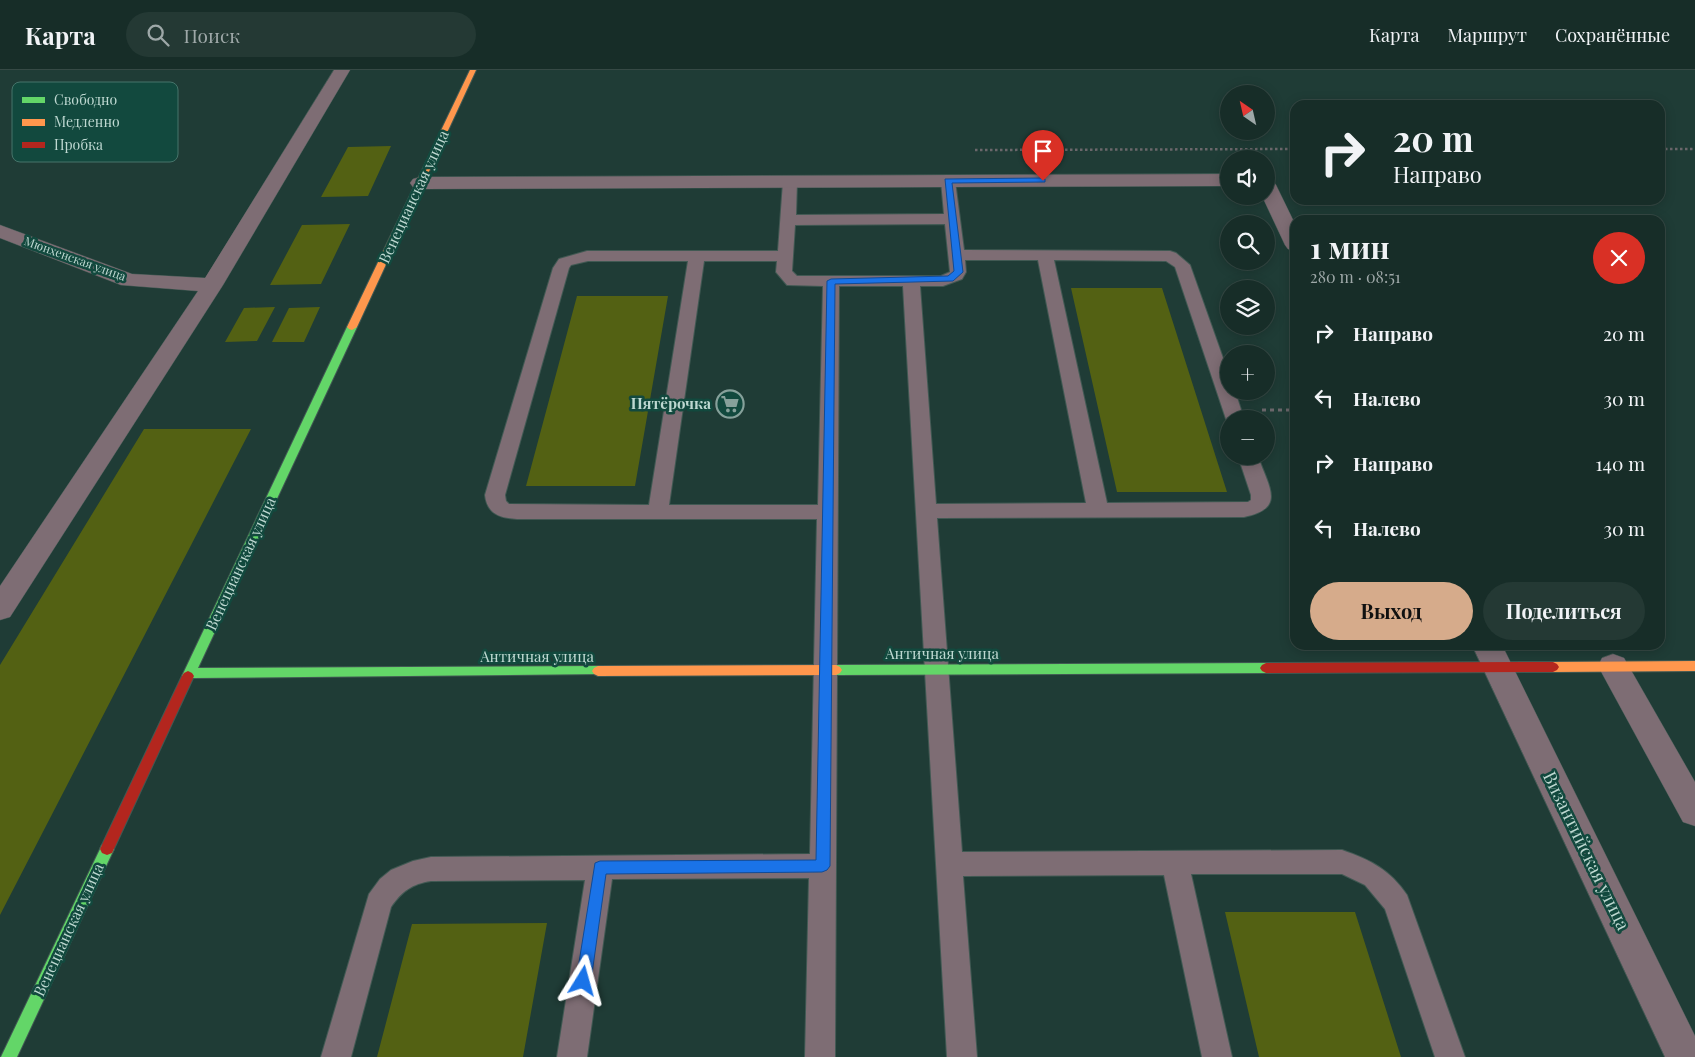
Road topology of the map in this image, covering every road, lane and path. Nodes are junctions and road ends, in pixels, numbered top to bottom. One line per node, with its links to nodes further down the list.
1 (342, 70): 22 (street)
2 (473, 70): 10 (street, Венецианская улица)
3 (1290, 149): 6 (path)
4 (1665, 149): 5 (path)
5 (1695, 149)
6 (975, 150)
7 (1220, 180): 8 (street)
8 (948, 181): 9 (street); 12 (lane)
9 (790, 182): 10 (street); 13 (lane)
10 (420, 184): 35 (street, Венецианская улица)
11 (1275, 204): 15 (street)
12 (952, 219): 13 (lane); 16 (lane)
13 (788, 220): 19 (lane)
14 (0, 231): 22 (street, Мюнхенская улица)
15 (1290, 235)
16 (957, 255): 17 (lane); 21 (lane)
17 (1045, 255): 23 (lane); 26 (lane)
18 (697, 256): 19 (lane); 27 (lane); 27 (lane)
19 (786, 256): 20 (lane)
20 (831, 281): 21 (lane); 28 (lane)
21 (911, 281): 25 (lane)
22 (212, 285): 29 (street)
23 (1232, 410)
24 (1251, 465): 26 (lane)
25 (926, 511): 26 (lane); 34 (lane)
26 (1098, 511)
27 (658, 512): 28 (lane)
28 (828, 512): 33 (lane)
29 (0, 610)
30 (1493, 656): 31 (street, Античная улица); 34 (street, Античная улица); 48 (street, Византийская улица)
31 (1613, 666): 32 (street, Античная улица); 36 (street)
32 (1695, 666)
33 (825, 670): 34 (street, Античная улица); 35 (street, Античная улица); 39 (lane)
34 (936, 670): 38 (lane)
35 (190, 673): 41 (street, Венецианская улица)
36 (1695, 812)
37 (1175, 863): 38 (lane); 46 (lane); 47 (lane)
38 (949, 864): 45 (lane)
39 (822, 866): 40 (lane); 44 (lane)
40 (600, 868): 42 (lane); 43 (lane)
41 (9, 1057)
42 (336, 1057)
43 (572, 1057)
44 (820, 1057)
45 (962, 1057)
46 (1217, 1057)
47 (1450, 1057)
48 (1685, 1057)

